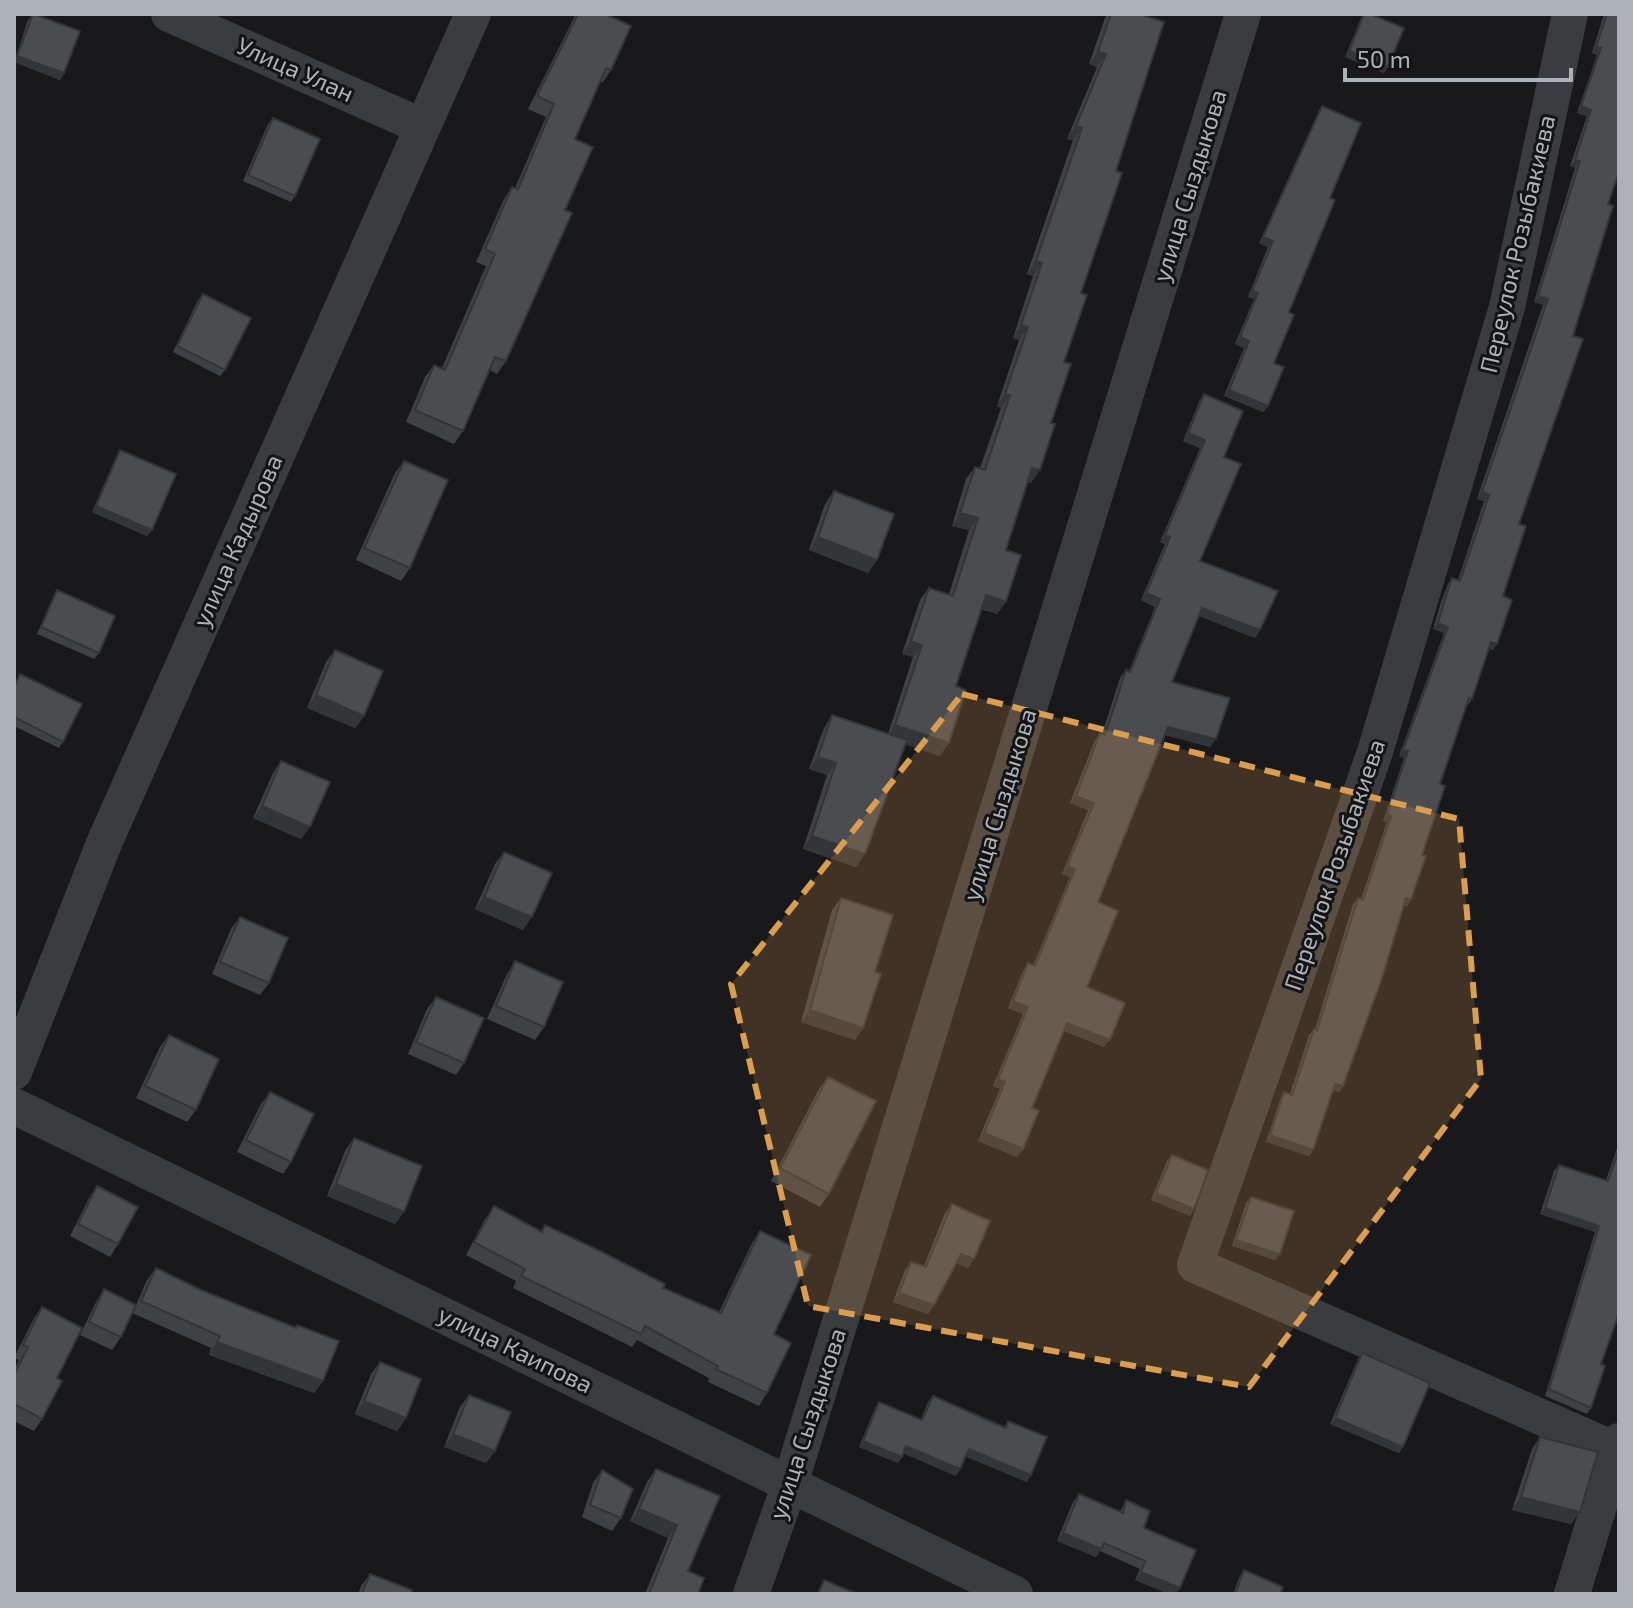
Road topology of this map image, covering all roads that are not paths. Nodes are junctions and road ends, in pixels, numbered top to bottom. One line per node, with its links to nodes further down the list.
1 (169, 14): 5 (street, Улица Улан)
2 (473, 14): 5 (street, улица Кадырова)
3 (1243, 14): 9 (street, улица Сыздыкова)
4 (1570, 14): 8 (street, Переулок Розыбакиева)
5 (421, 126): 6 (street, улица Кадырова)
6 (14, 1072)
7 (14, 1106): 9 (street, улица Каипова)
8 (1618, 1445): 12 (street)
9 (790, 1484): 10 (street, улица Сыздыкова); 11 (street, улица Каипова)
10 (751, 1594)
11 (1015, 1594)
12 (1572, 1594)

